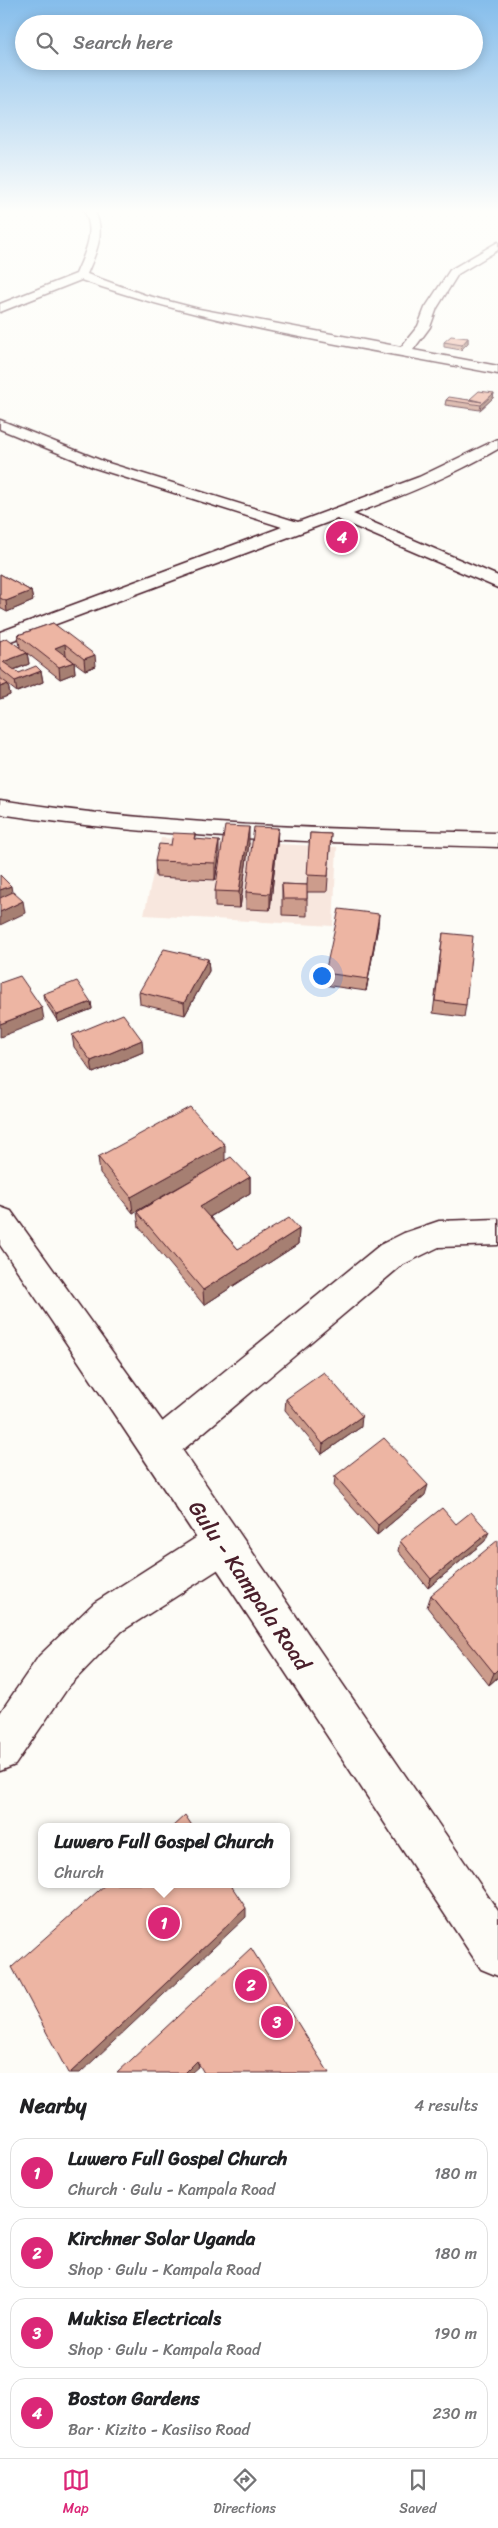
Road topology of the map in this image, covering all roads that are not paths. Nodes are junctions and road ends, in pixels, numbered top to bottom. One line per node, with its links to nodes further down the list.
1 (181, 308): 3 (street)
2 (431, 308): 3 (street)
3 (404, 351): 4 (street)
4 (498, 370)
5 (0, 424): 8 (street)
6 (498, 443): 7 (street)
7 (340, 514): 8 (street); 9 (street)
8 (298, 527): 10 (street)
9 (498, 583)
10 (0, 639)
11 (0, 807): 12 (street)
12 (498, 840)
13 (0, 1220): 15 (street, Gulu - Kampala Road)
14 (498, 1232): 15 (street)
15 (159, 1447): 16 (street, Gulu - Kampala Road)
16 (222, 1544): 17 (street); 18 (street, Gulu - Kampala Road)
17 (0, 1750)
18 (498, 1952)

